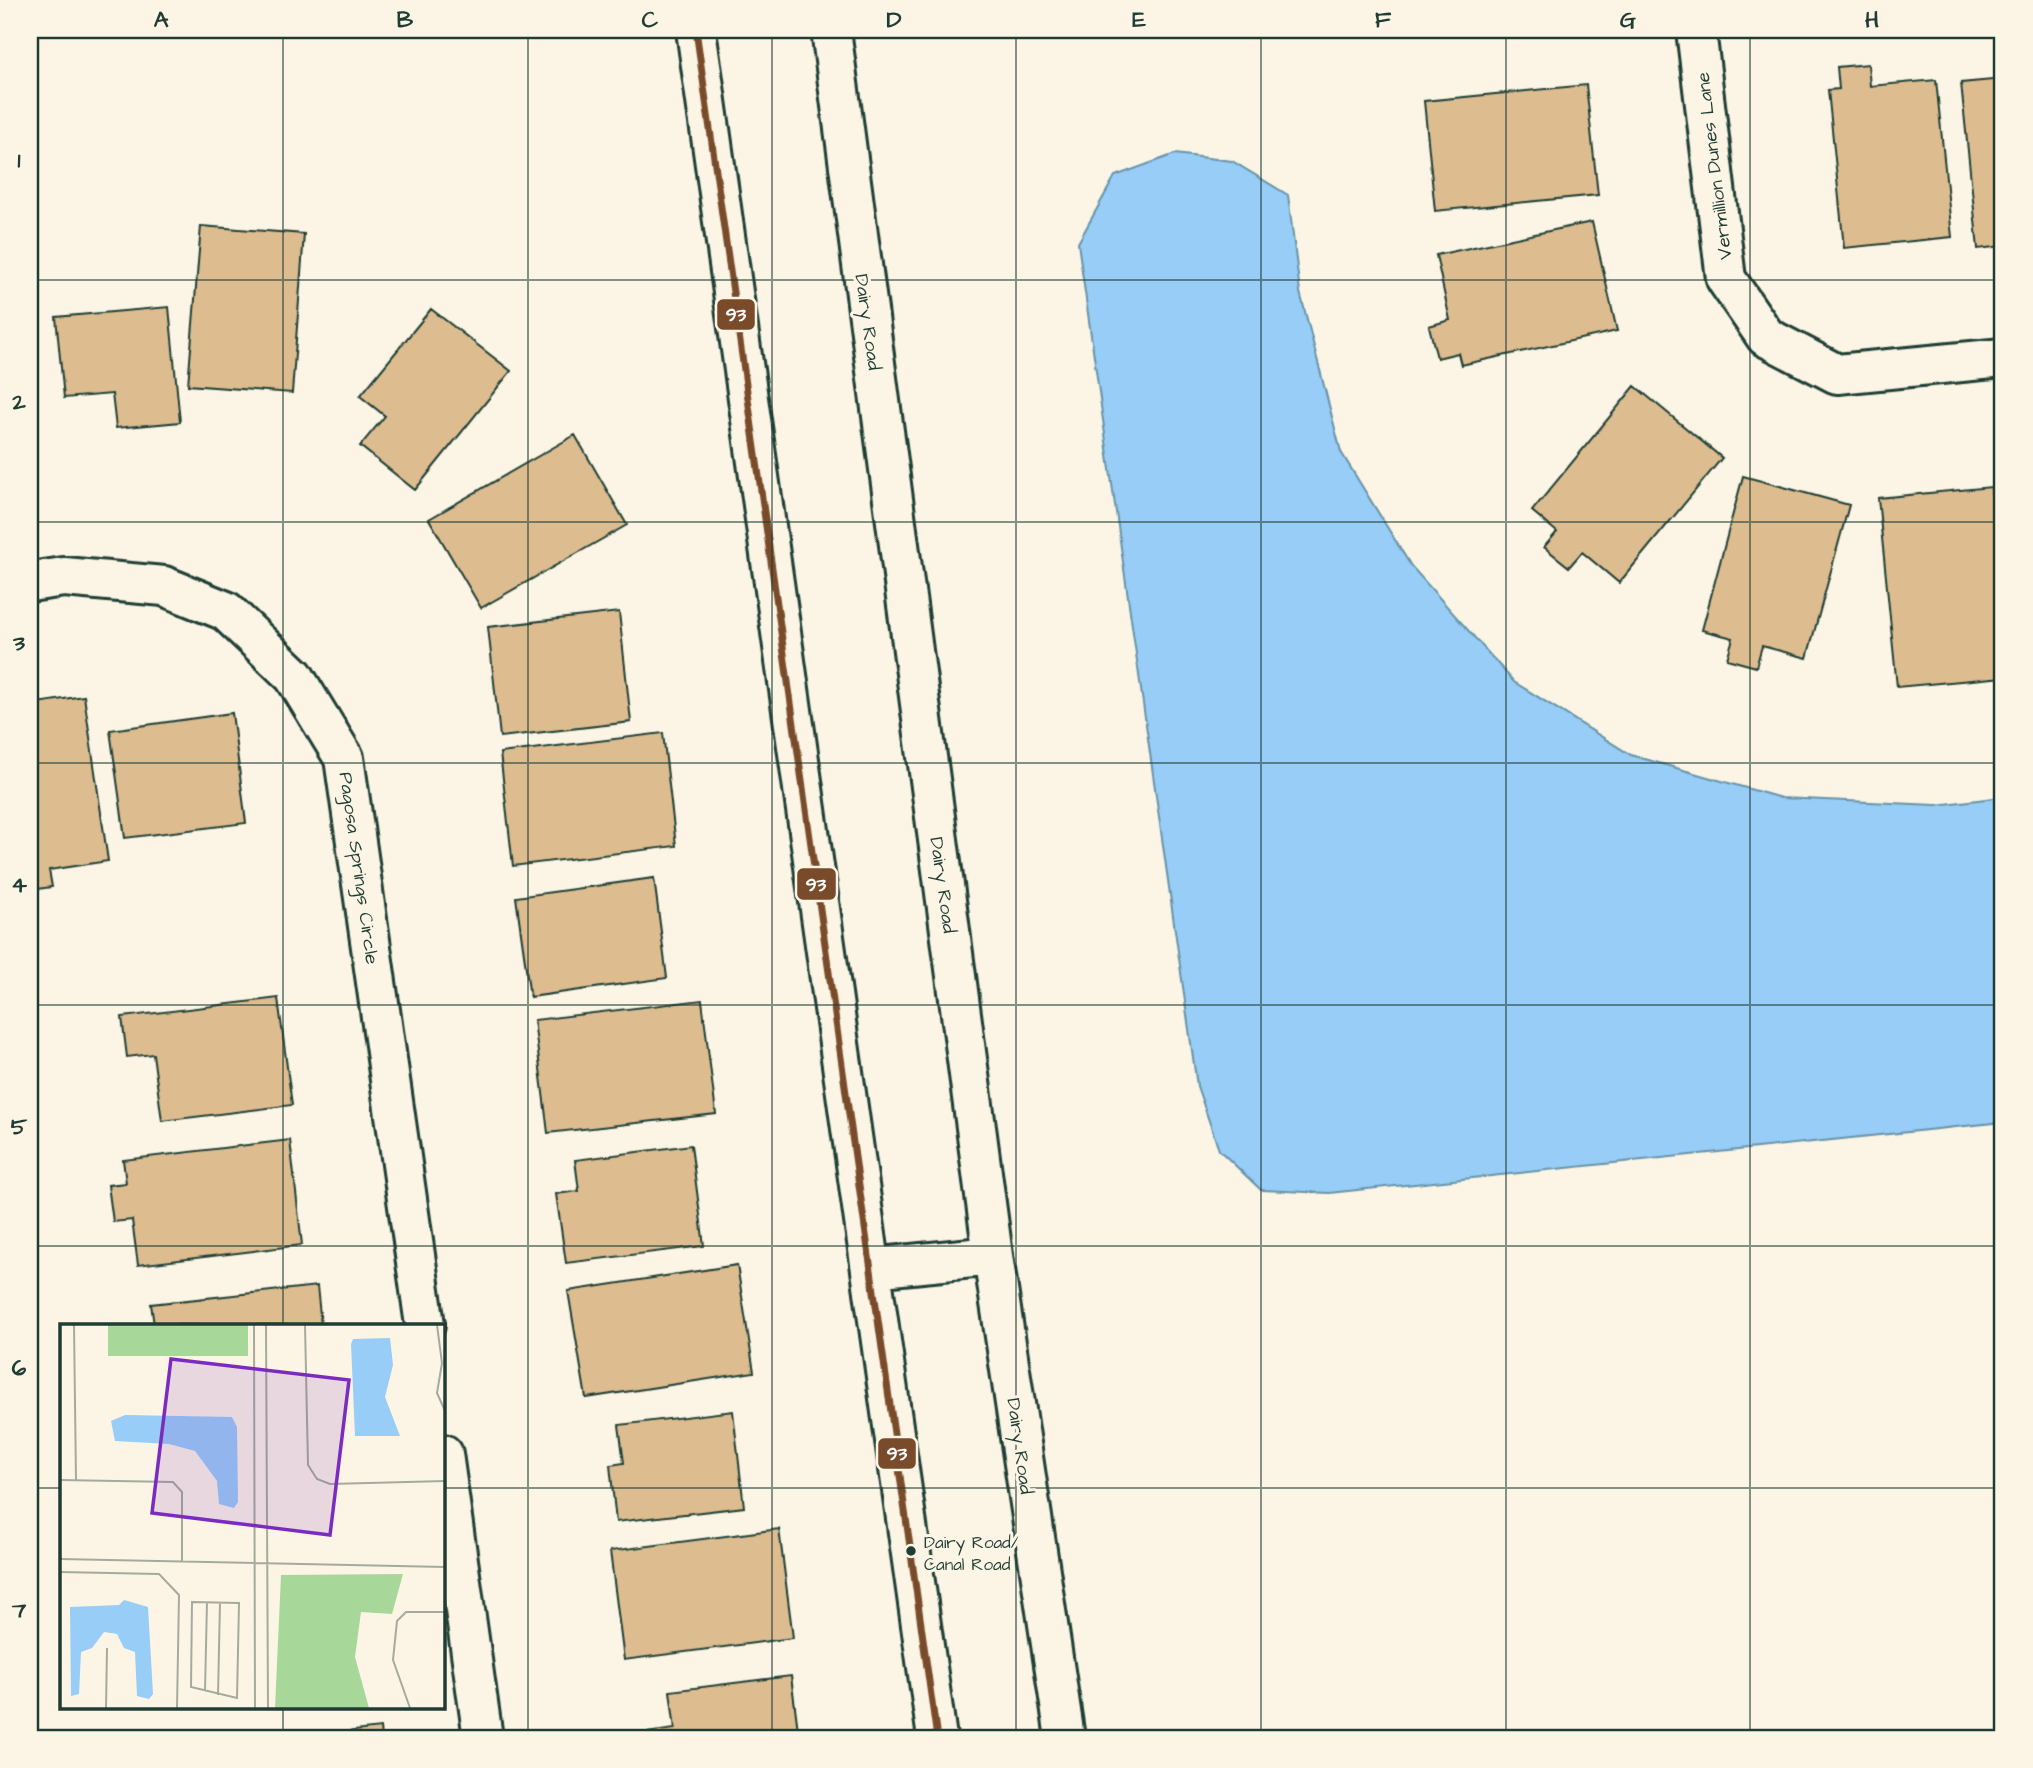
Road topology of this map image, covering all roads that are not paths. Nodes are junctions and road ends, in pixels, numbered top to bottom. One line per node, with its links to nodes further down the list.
1 (696, 30): 7 (street)
2 (831, 30): 6 (street, Dairy Road)
3 (1696, 30): 4 (street, Vermillion Dunes Lane)
4 (2003, 358)
5 (30, 582): 8 (street, Pagosa Springs Circle)
6 (993, 1256): 7 (street); 12 (street, Dairy Road)
7 (870, 1268): 11 (street)
8 (425, 1324)
9 (444, 1461): 10 (street)
10 (483, 1738)
11 (937, 1738)
12 (1065, 1738)

